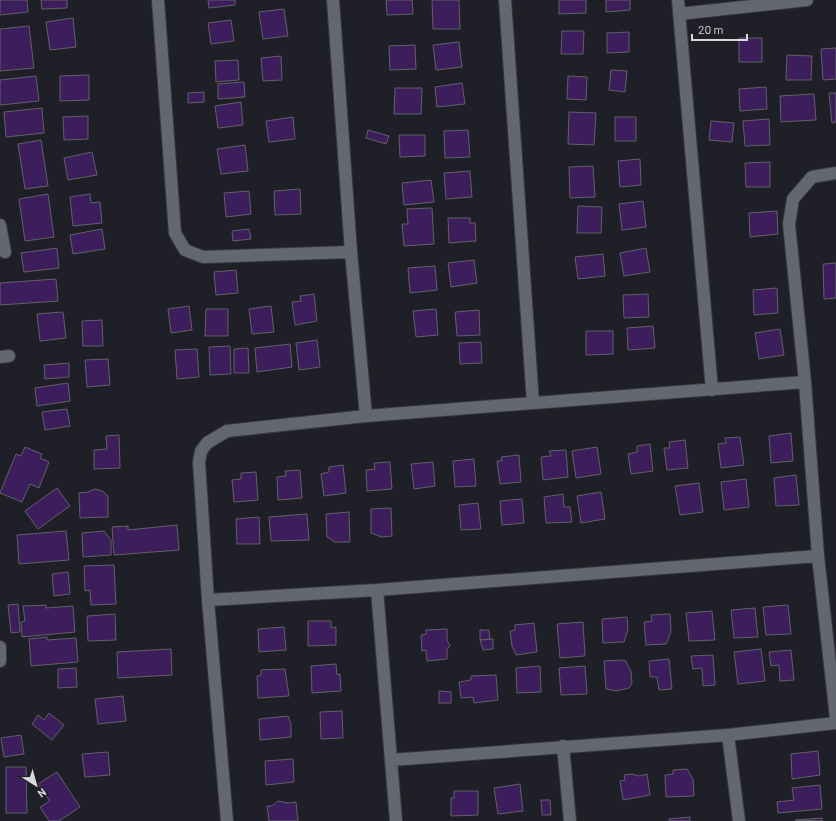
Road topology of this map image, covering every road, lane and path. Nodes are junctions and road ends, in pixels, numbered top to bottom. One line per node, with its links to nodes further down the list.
1 (158, 0): 10 (street)
2 (333, 0): 10 (street)
3 (505, 0): 13 (street)
4 (678, 0): 6 (street)
5 (807, 0): 6 (street)
6 (679, 14): 12 (street)
7 (836, 173): 11 (street)
8 (0, 225): 9 (street)
9 (5, 252)
10 (351, 252): 14 (street)
11 (805, 382): 12 (street); 15 (street)
12 (712, 390): 13 (street)
13 (533, 403): 14 (street)
14 (366, 416): 17 (street)
15 (818, 556): 16 (street); 20 (street)
16 (377, 590): 17 (street); 24 (street)
17 (208, 600): 25 (street)
18 (0, 647): 19 (street)
19 (0, 661)
20 (836, 718)
21 (836, 723): 22 (street)
22 (728, 735): 23 (street); 28 (street)
23 (563, 746): 24 (street); 27 (street)
24 (391, 760): 26 (street)
25 (228, 821)
26 (396, 821)
27 (570, 821)
28 (739, 821)

